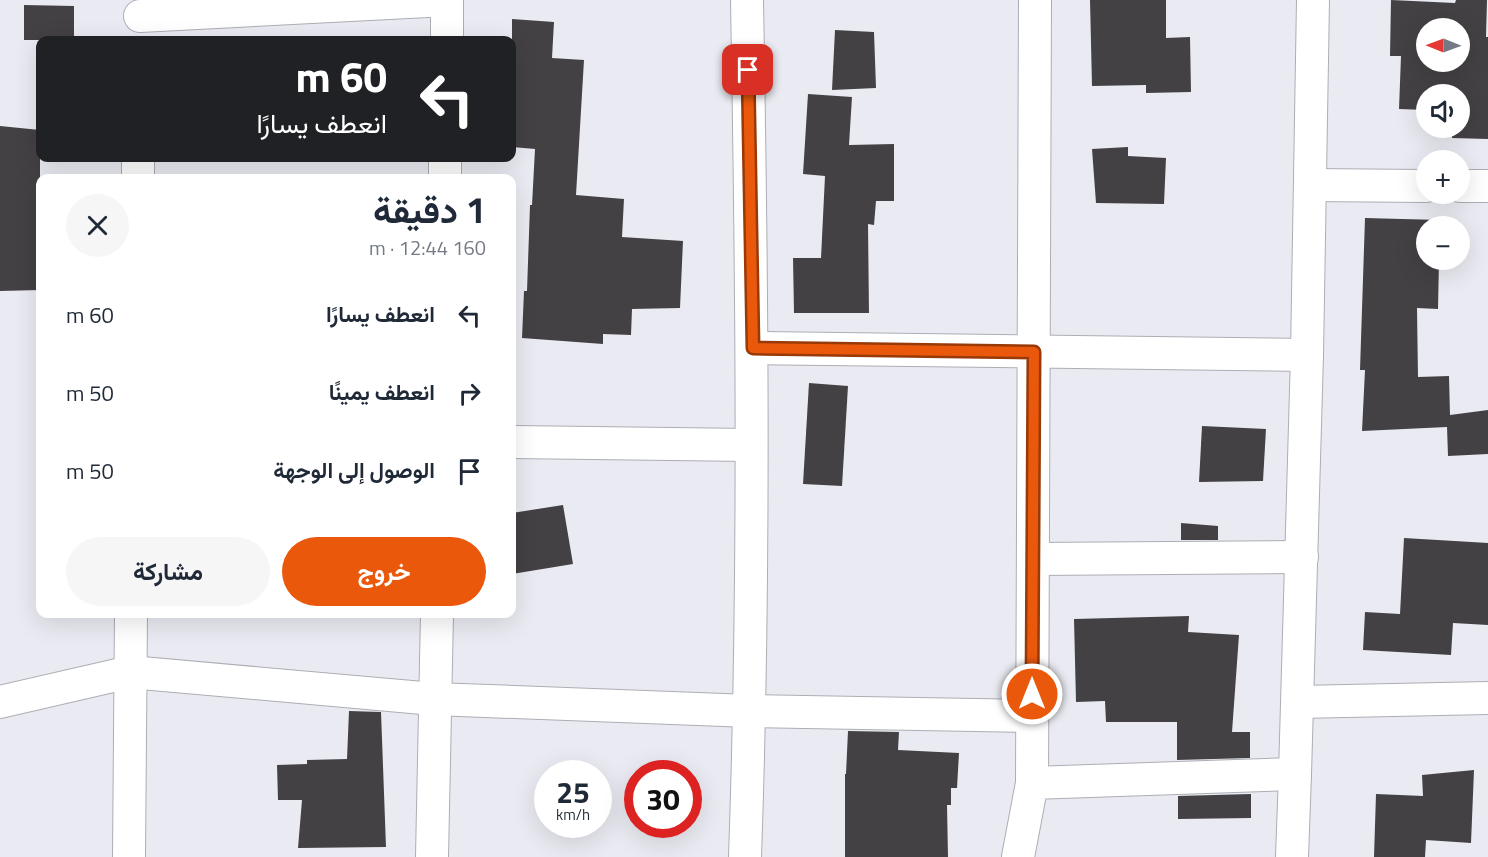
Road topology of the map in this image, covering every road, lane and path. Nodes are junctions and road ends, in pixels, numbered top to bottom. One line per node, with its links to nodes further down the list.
1 (447, 0): 5 (street); 6 (street)
2 (747, 0): 11 (street)
3 (1035, 0): 12 (street)
4 (1313, 0): 7 (street)
5 (140, 19)
6 (447, 36)
7 (1310, 185): 8 (street); 13 (street)
8 (1416, 186)
9 (1470, 186): 10 (street)
10 (1488, 186)
11 (753, 348): 12 (street); 15 (street)
12 (1034, 352): 13 (street); 17 (street)
13 (1307, 355): 16 (street)
14 (516, 442): 15 (street)
15 (751, 446): 25 (street)
16 (1302, 557): 17 (street); 24 (street)
17 (1033, 559): 26 (street)
18 (130, 618): 20 (street)
19 (436, 618): 21 (street)
20 (130, 672): 21 (street); 23 (street); 29 (street)
21 (434, 699): 25 (street); 30 (street)
22 (1488, 699): 24 (street)
23 (0, 702)
24 (1298, 702): 27 (street)
25 (750, 711): 26 (street); 31 (street)
26 (1032, 716): 28 (street)
27 (1294, 774): 28 (street); 33 (street)
28 (1032, 783): 32 (street)
29 (129, 857)
30 (432, 857)
31 (745, 857)
32 (1018, 857)
33 (1292, 857)

